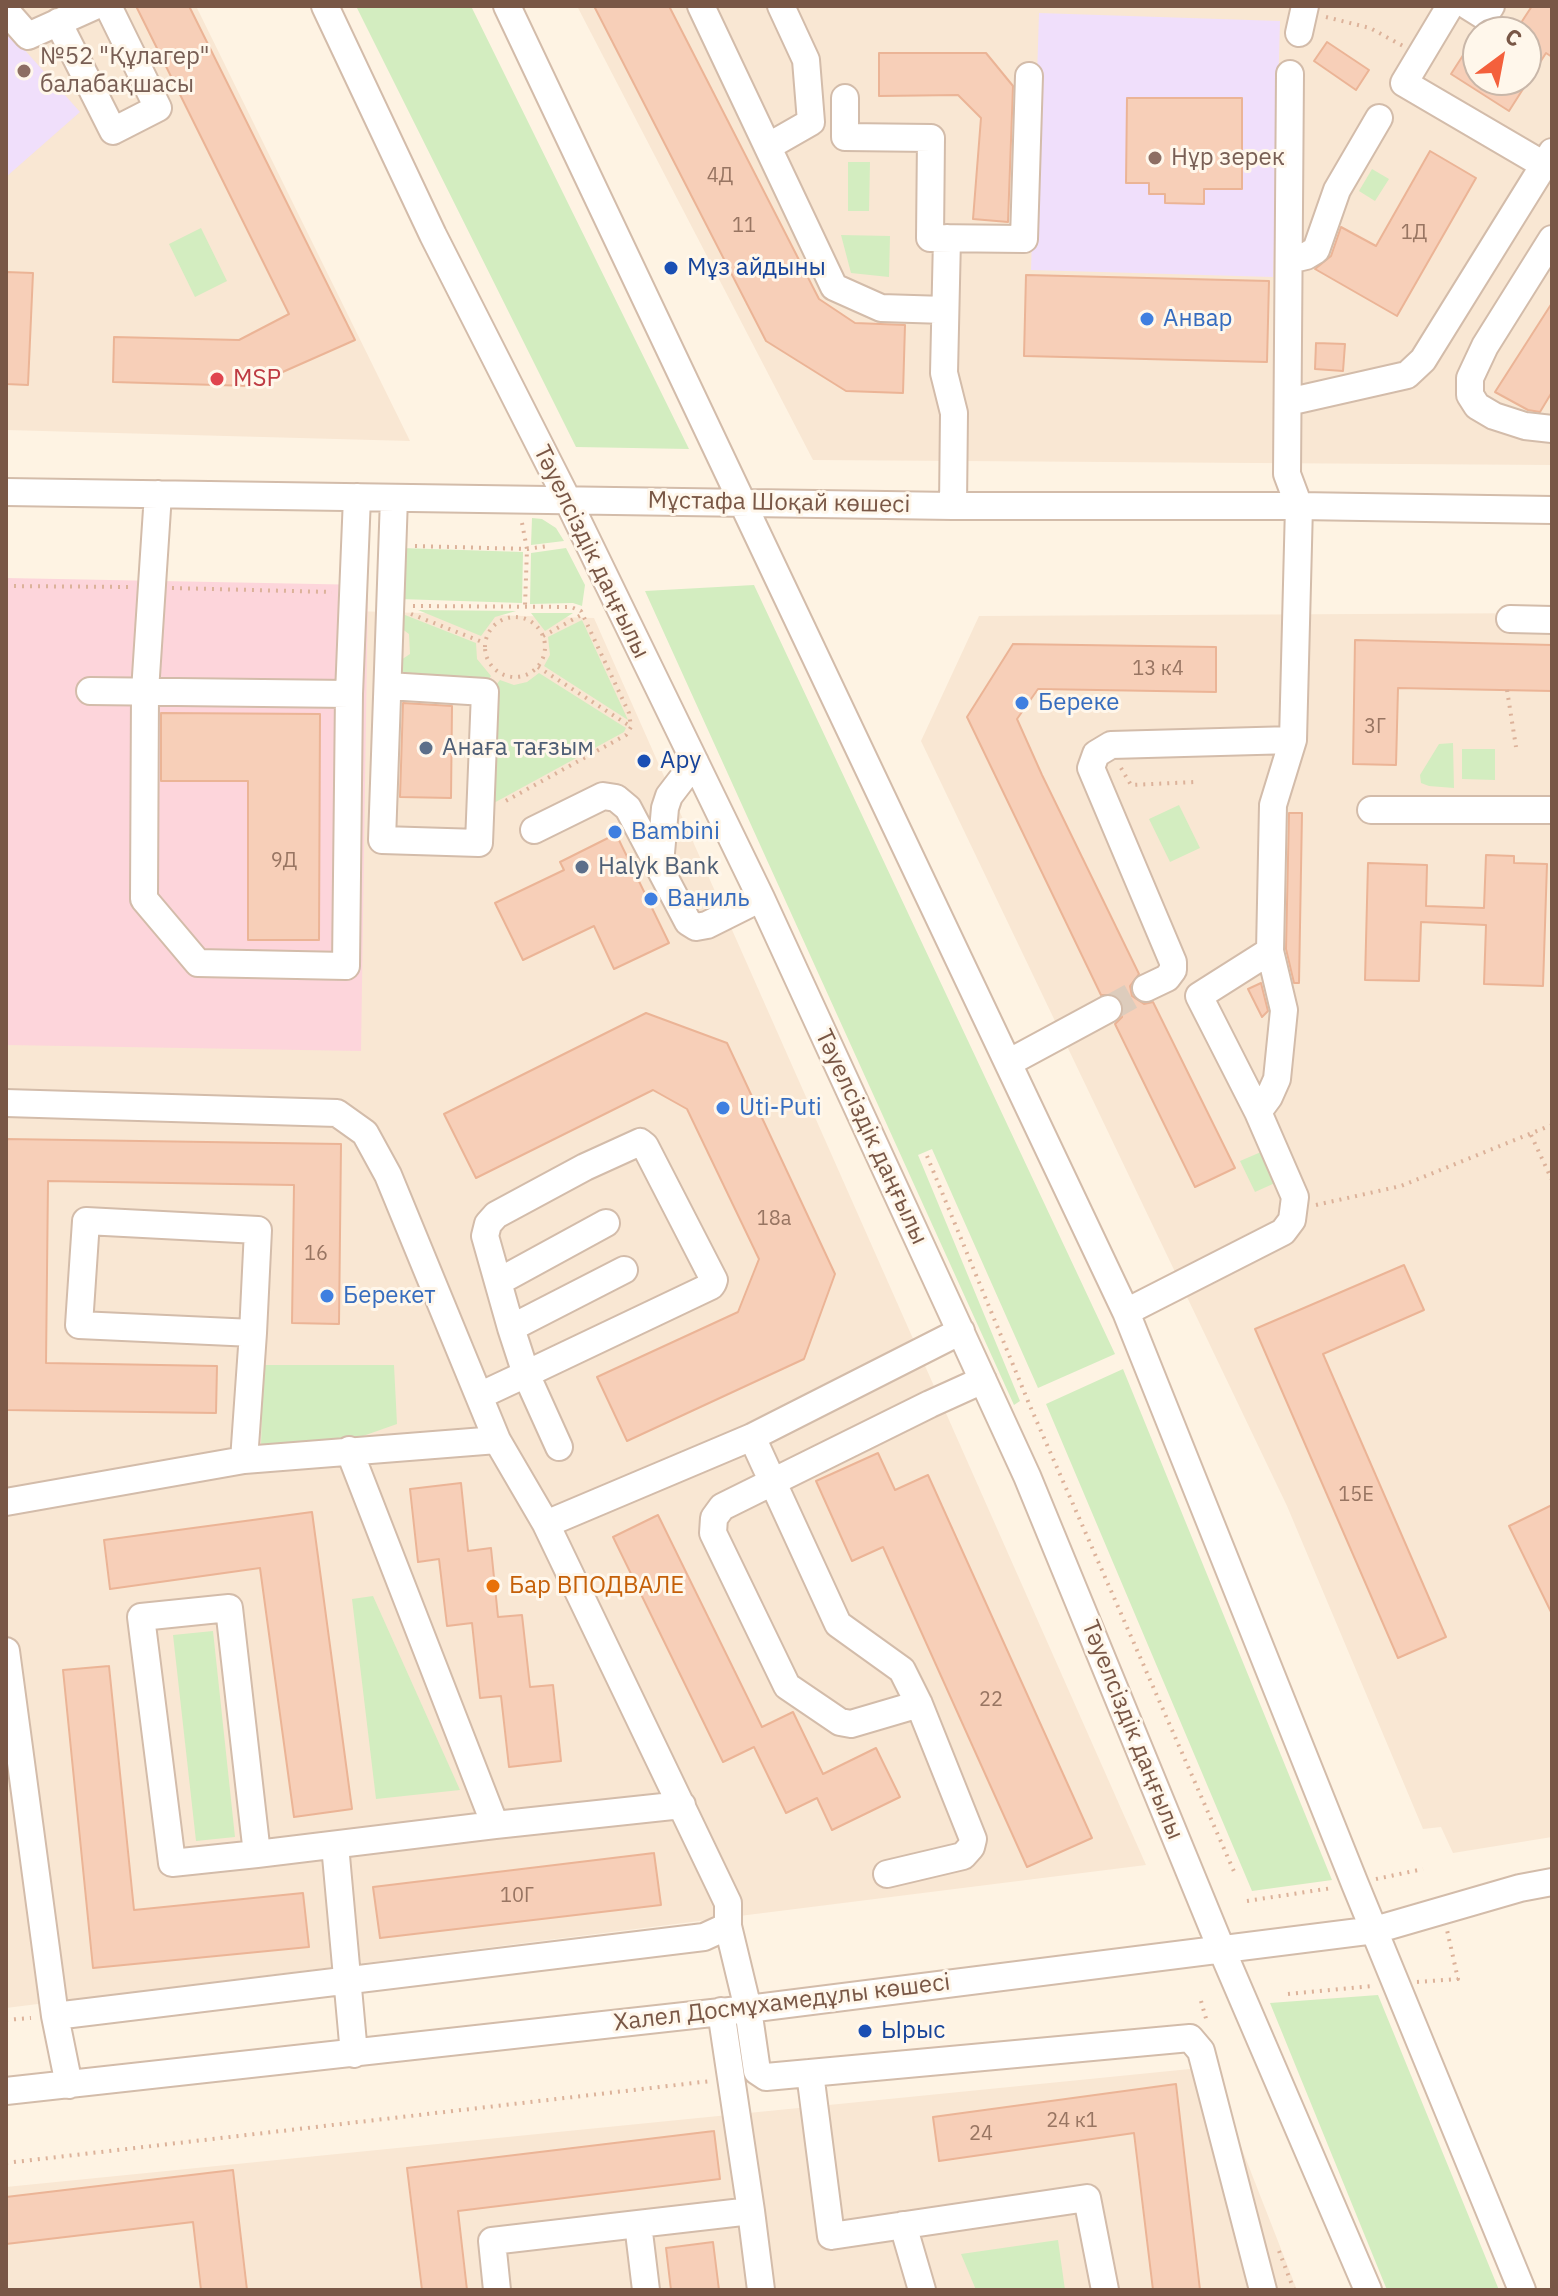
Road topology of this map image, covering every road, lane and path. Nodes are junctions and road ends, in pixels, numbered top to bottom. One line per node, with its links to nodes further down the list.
1 (95, 6): 12 (street)
2 (108, 6): 12 (street)
3 (325, 6): 30 (street, Тәуелсіздік даңғылы)
4 (507, 6): 31 (street)
5 (701, 6): 18 (street)
6 (781, 6): 18 (street)
7 (1450, 6): 13 (street)
8 (1468, 6): 9 (street)
9 (1491, 6)
10 (6, 11): 12 (street)
11 (1303, 18): 13 (path)
12 (58, 22)
13 (1421, 55): 19 (street)
14 (1290, 74): 22 (street)
15 (1029, 76): 20 (street)
16 (845, 98): 20 (street)
17 (1379, 118): 22 (street)
18 (769, 146): 23 (street)
19 (1548, 158): 24 (street)
20 (947, 238): 23 (street)
21 (1552, 239): 25 (street)
22 (1289, 260): 24 (street)
23 (945, 310): 32 (street)
24 (1288, 402): 33 (street)
25 (1552, 429)
26 (6, 492): 27 (street, Мұстафа Шоқай көшесі)
27 (158, 494): 28 (street, Мұстафа Шоқай көшесі); 40 (street)
28 (357, 497): 29 (street, Мұстафа Шоқай көшесі); 41 (street)
29 (394, 498): 30 (street, Мұстафа Шоқай көшесі); 36 (street)
30 (568, 501): 31 (street, Мұстафа Шоқай көшесі); 58 (street, Тәуелсіздік даңғылы)
31 (744, 503): 32 (street, Мұстафа Шоқай көшесі); 70 (street)
32 (953, 506): 33 (street, Мұстафа Шоқай көшесі)
33 (1299, 506): 34 (street, Мұстафа Шоқай көшесі); 56 (street)
34 (1552, 510)
35 (521, 513): 38 (path)
36 (393, 546): 38 (path); 42 (street)
37 (548, 546): 38 (path)
38 (527, 549): 43 (path)
39 (6, 586): 40 (path)
40 (152, 587): 41 (path); 53 (street)
41 (353, 593): 54 (street)
42 (390, 605): 43 (path); 48 (path); 50 (street)
43 (525, 607): 44 (path)
44 (583, 614): 47 (path); 55 (path)
45 (1510, 619): 46 (street)
46 (1552, 620)
47 (543, 636): 48 (path); 49 (path)
48 (485, 643): 49 (path)
49 (538, 667): 55 (path)
50 (388, 686): 63 (street); 63 (street)
51 (1507, 690): 57 (path)
52 (90, 691): 53 (street)
53 (145, 691): 54 (street); 54 (street)
54 (349, 694)
55 (631, 727): 63 (path)
56 (1293, 740): 67 (street); 68 (street)
57 (1516, 747)
58 (695, 762): 65 (street); 66 (street, Тәуелсіздік даңғылы)
59 (1120, 765): 60 (path)
60 (1194, 782)
61 (1371, 810): 62 (street)
62 (1552, 810)
63 (480, 816)
64 (534, 830): 65 (street)
65 (660, 864): 66 (street)
66 (761, 898): 83 (street, Тәуелсіздік даңғылы)
67 (1270, 951): 72 (street); 72 (street)
68 (1146, 988)
69 (1108, 1009): 70 (street)
70 (1008, 1063): 81 (street)
71 (6, 1103): 87 (street)
72 (1258, 1112): 77 (street)
73 (1552, 1125): 74 (path)
74 (1531, 1135): 76 (path); 77 (path)
75 (927, 1156): 104 (path)
76 (1552, 1180)
77 (1293, 1211): 81 (street)
78 (606, 1223): 80 (street)
79 (624, 1270): 82 (street)
80 (498, 1282): 82 (street); 85 (street)
81 (1126, 1312): 107 (street)
82 (511, 1328): 85 (street)
83 (961, 1331): 86 (street, Тәуелсіздік даңғылы); 88 (street)
84 (253, 1333): 84 (street); 92 (street)
85 (526, 1374): 87 (street); 90 (street)
86 (983, 1380): 93 (street); 108 (street, Тәуелсіздік даңғылы)
87 (479, 1396): 89 (street)
88 (752, 1437): 93 (street); 95 (street)
89 (497, 1440): 91 (street); 95 (street)
90 (559, 1447)
91 (349, 1450): 92 (street); 100 (street)
92 (244, 1460): 94 (street)
93 (773, 1482): 97 (street); 97 (street)
94 (6, 1502)
95 (546, 1524): 99 (street)
96 (6, 1651): 98 (street)
97 (919, 1704): 103 (street)
98 (10, 1720): 112 (street)
99 (682, 1805): 100 (street); 106 (street)
100 (495, 1825): 101 (street)
101 (335, 1845): 102 (street); 109 (street)
102 (257, 1854): 102 (street)
103 (887, 1874)
104 (1236, 1876)
105 (1552, 1882): 107 (street, Халел Досмұхамедұлы көшесі)
106 (728, 1926): 109 (street); 110 (street)
107 (1375, 1930): 108 (street, Халел Досмұхамедұлы көшесі); 130 (street)
108 (1221, 1948): 110 (street, Халел Досмұхамедұлы көшесі); 129 (street, Тәуелсіздік даңғылы)
109 (347, 1980): 112 (street); 113 (street)
110 (748, 2009): 111 (street, Халел Досмұхамедұлы көшесі); 115 (street)
111 (721, 2011): 113 (street, Халел Досмұхамедұлы көшесі); 116 (street)
112 (55, 2016): 117 (street)
113 (354, 2054): 117 (street, Халел Досмұхамедұлы көшесі)
114 (810, 2073): 115 (street); 122 (street); 128 (street)
115 (761, 2074): 116 (street)
116 (731, 2079): 119 (path); 120 (street)
117 (69, 2085): 118 (street, Халел Досмұхамедұлы көшесі)
118 (6, 2091)
119 (6, 2163)
120 (751, 2211): 121 (street); 125 (street)
121 (638, 2224): 123 (street); 124 (street)
122 (903, 2225): 126 (street); 127 (street)
123 (497, 2290)
124 (646, 2290)
125 (761, 2290)
126 (922, 2290)
127 (1105, 2290)
128 (1263, 2290)
129 (1368, 2290)
130 (1522, 2290)

